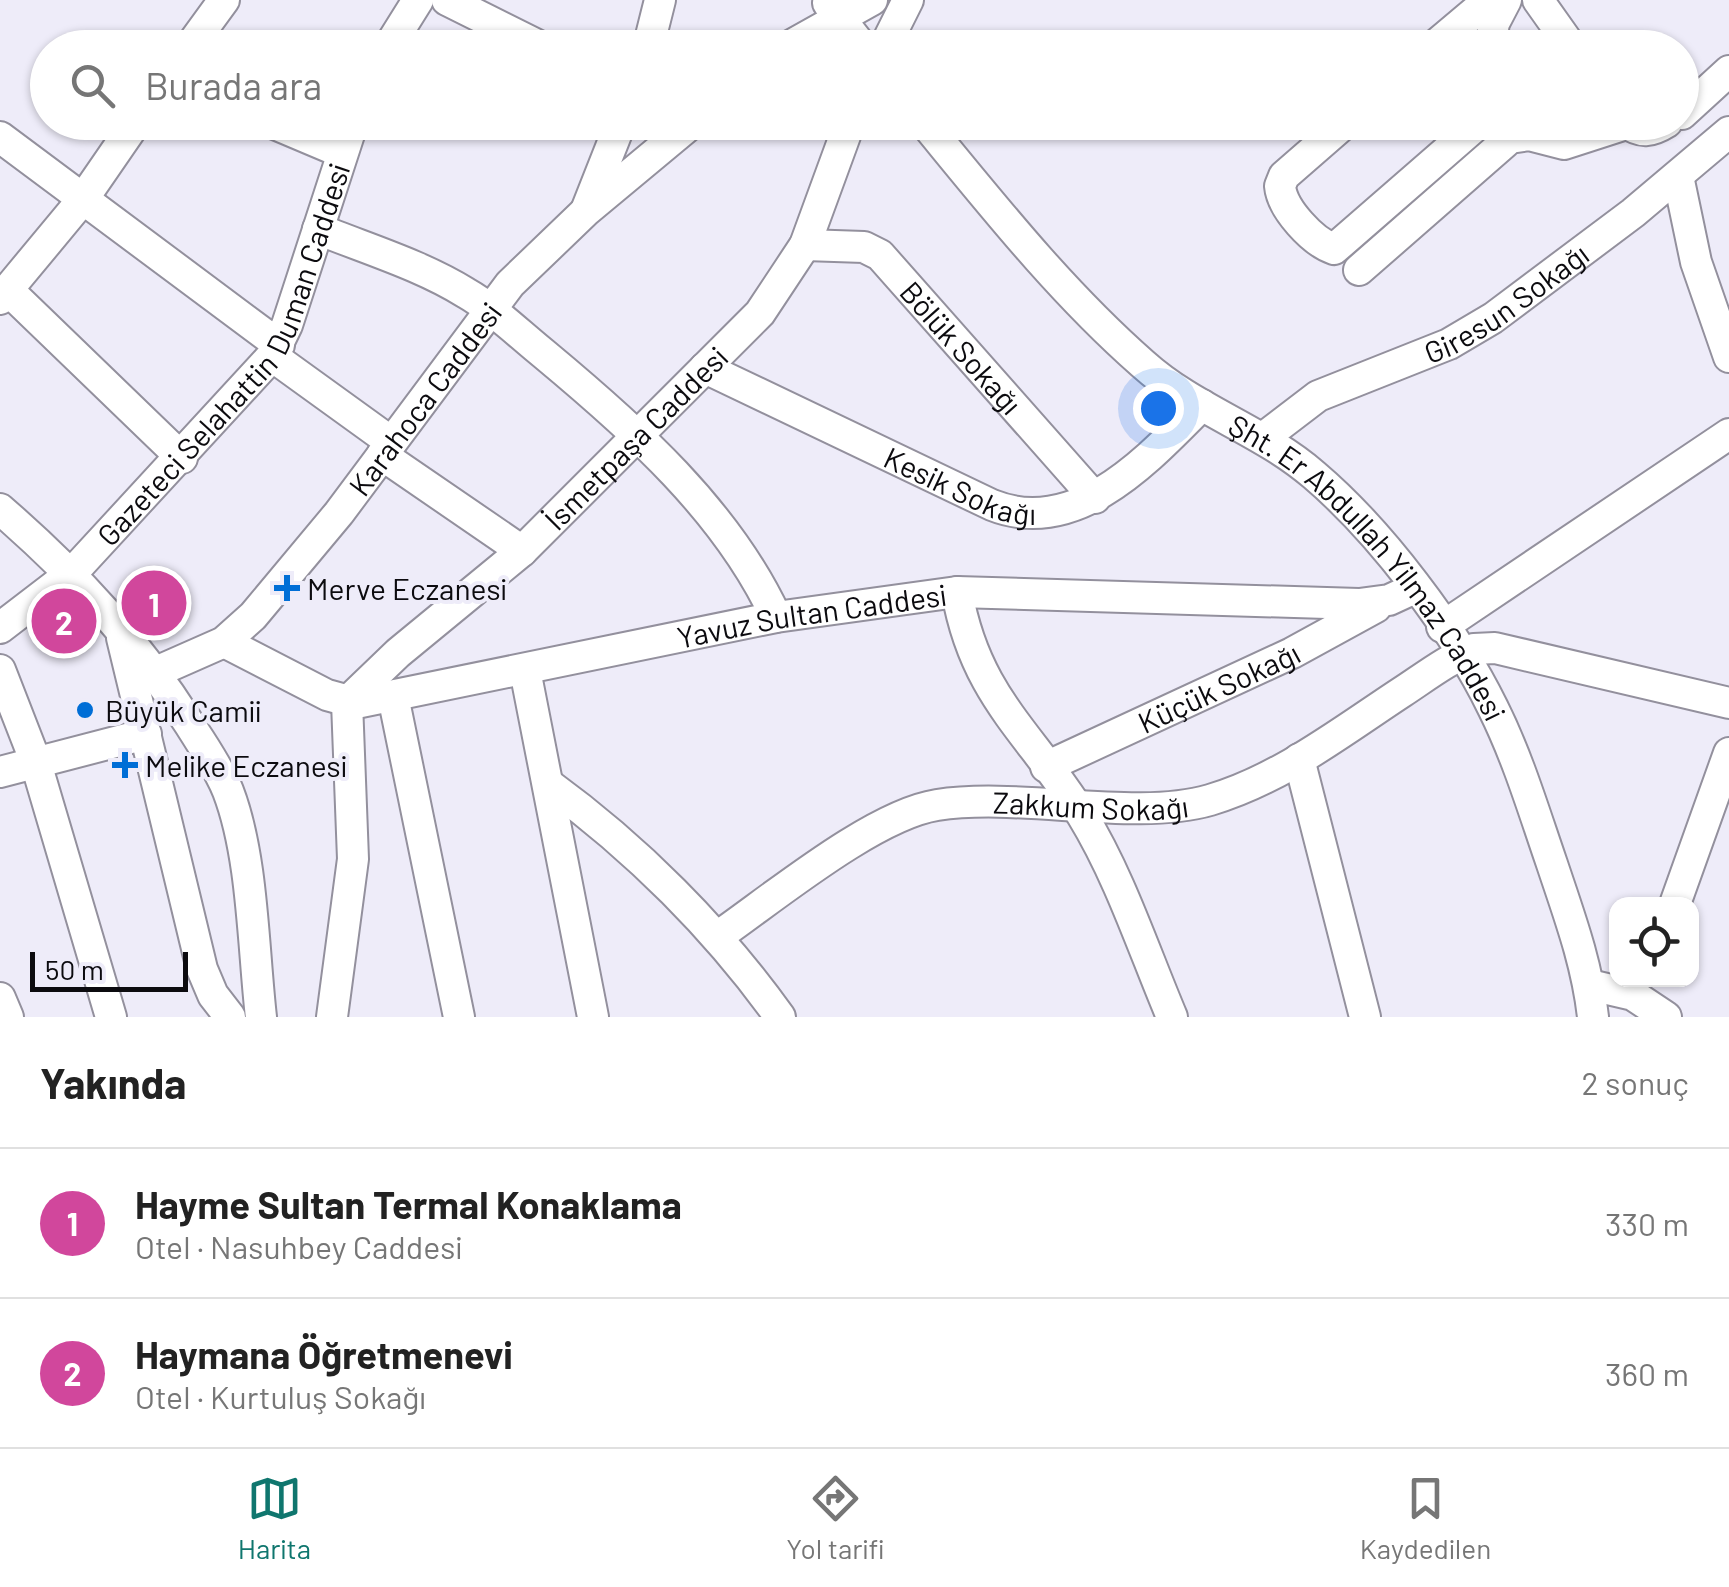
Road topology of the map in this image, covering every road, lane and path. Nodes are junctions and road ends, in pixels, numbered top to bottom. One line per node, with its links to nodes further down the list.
1 (224, 0): 11 (street)
2 (418, 0): 12 (street)
3 (447, 0): 13 (street)
4 (660, 0): 14 (street)
5 (872, 0): 10 (street)
6 (908, 0): 17 (street)
7 (1488, 0): 18 (street)
8 (1506, 0): 19 (street)
9 (1538, 0): 20 (street)
10 (832, 7): 15 (street); 16 (street)
11 (202, 30)
12 (399, 30)
13 (507, 30)
14 (652, 30)
15 (806, 30)
16 (850, 30)
17 (893, 30)
18 (1453, 30)
19 (1493, 30)
20 (1559, 30)
21 (1729, 71): 22 (street)
22 (1699, 98)
23 (1729, 132): 38 (street, Giresun Sokağı)
24 (0, 137): 39 (street)
25 (124, 140): 39 (street)
26 (313, 140): 37 (street)
27 (346, 140): 37 (street, Gazeteci Selahattin Duman Caddesi)
28 (614, 140): 40 (street)
29 (671, 140): 40 (street, Karahoca Caddesi)
30 (843, 140): 42 (street, İsmetpaşa Caddesi)
31 (940, 140): 49 (street, Şht. Er Abdullah Yilmaz Caddesi)
32 (1325, 140): 33 (street)
33 (1459, 140)
34 (1508, 140): 43 (street)
35 (1548, 140): 36 (street)
36 (1576, 140)
37 (342, 152): 41 (street, Gazeteci Selahattin Duman Caddesi)
38 (1678, 176): 47 (street); 52 (street, Giresun Sokağı)
39 (83, 199): 44 (street); 46 (street)
40 (586, 211): 45 (street, Karahoca Caddesi)
41 (318, 229): 45 (street); 46 (street, Gazeteci Selahattin Duman Caddesi)
42 (805, 245): 48 (street, İsmetpaşa Caddesi); 55 (street, Bölük Sokağı)
43 (1359, 270)
44 (4, 295): 54 (street)
45 (490, 309): 50 (street); 53 (street, Karahoca Caddesi)
46 (275, 350): 53 (street); 54 (street, Gazeteci Selahattin Duman Caddesi)
47 (1729, 357)
48 (705, 368): 50 (street, İsmetpaşa Caddesi); 55 (street, Kesik Sokağı)
49 (1202, 405): 52 (street, Şht. Er Abdullah Yilmaz Caddesi); 55 (street, Kesik Sokağı)
50 (636, 434): 57 (street, İsmetpaşa Caddesi); 61 (street)
51 (1729, 434): 62 (street)
52 (1262, 438): 60 (street, Şht. Er Abdullah Yilmaz Caddesi)
53 (386, 448): 57 (street); 65 (street, Karahoca Caddesi)
54 (182, 458): 58 (street, Gazeteci Selahattin Duman Caddesi)
55 (1095, 498)
56 (0, 509): 58 (street)
57 (522, 551): 71 (street, İsmetpaşa Caddesi)
58 (72, 572): 63 (street, Gazeteci Selahattin Duman Caddesi); 64 (street)
59 (957, 592): 60 (street, Yavuz Sultan Caddesi); 61 (street, Yavuz Sultan Caddesi); 77 (street)
60 (1402, 594): 62 (street, Şht. Er Abdullah Yilmaz Caddesi); 77 (street, Küçük Sokağı)
61 (776, 617): 68 (street, Yavuz Sultan Caddesi)
62 (1442, 627): 66 (street, Şht. Er Abdullah Yilmaz Caddesi)
63 (0, 628)
64 (120, 628): 69 (street); 73 (street)
65 (224, 642): 69 (street, Karahoca Caddesi); 71 (street)
66 (1462, 654): 72 (street); 76 (street, Zakkum Sokağı); 83 (street, Şht. Er Abdullah Yilmaz Caddesi)
67 (0, 670): 75 (street)
68 (526, 670): 70 (street, Yavuz Sultan Caddesi); 79 (street)
69 (156, 672): 90 (street)
70 (393, 696): 71 (street, Yavuz Sultan Caddesi); 92 (street)
71 (346, 702): 91 (street)
72 (1729, 702)
73 (146, 734): 75 (street); 89 (street)
74 (1729, 753): 81 (street)
75 (34, 760): 78 (street); 88 (street)
76 (1300, 760): 80 (street, Zakkum Sokağı); 96 (street)
77 (1046, 767): 80 (street)
78 (0, 772)
79 (548, 784): 82 (street); 93 (street)
80 (1072, 802): 82 (street, Zakkum Sokağı); 95 (street)
81 (1678, 897)
82 (717, 937): 94 (street)
83 (1590, 985): 84 (street); 97 (street, Şht. Er Abdullah Yilmaz Caddesi)
84 (1609, 986)
85 (1636, 987): 98 (street)
86 (0, 998): 87 (street)
87 (8, 1017)
88 (111, 1017)
89 (230, 1017)
90 (261, 1017)
91 (332, 1017)
92 (459, 1017)
93 (593, 1017)
94 (780, 1017)
95 (1172, 1017)
96 (1365, 1017)
97 (1594, 1017)
98 (1666, 1017)

